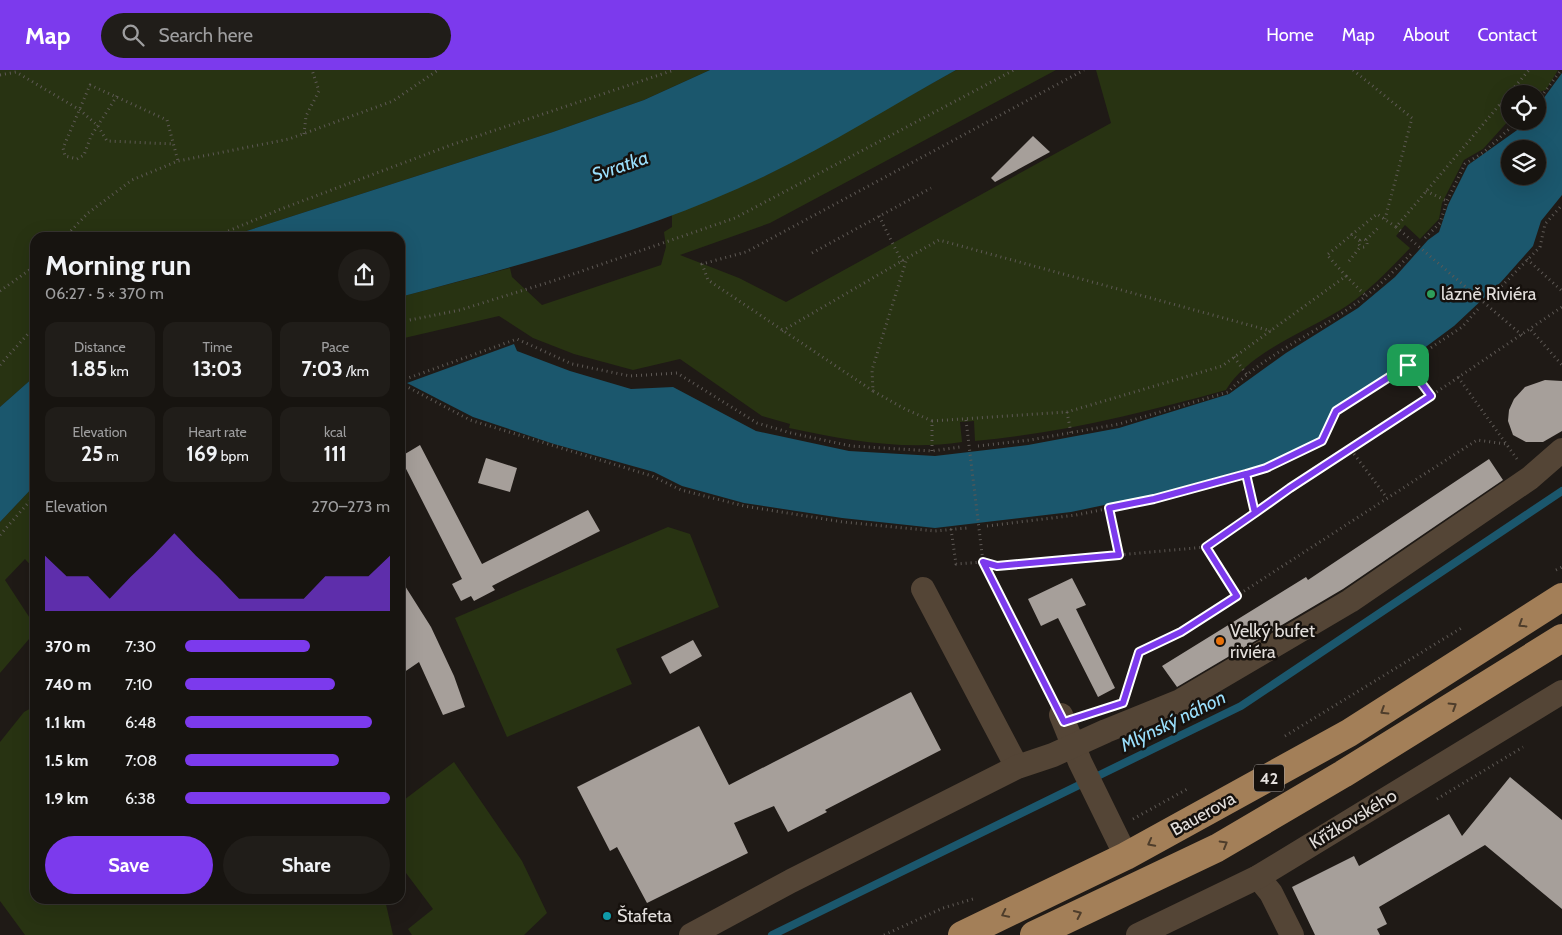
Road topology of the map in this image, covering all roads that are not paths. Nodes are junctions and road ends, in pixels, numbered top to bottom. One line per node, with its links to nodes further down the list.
1 (1562, 450): 7 (street)
2 (923, 589): 8 (street)
3 (1562, 597): 9 (highway, Bauerova / 42, one-way to 9)
4 (1562, 638): 13 (highway, 42, one-way to 4)
5 (1562, 692): 10 (street, Křížkovského)
6 (1061, 715): 7 (street)
7 (1077, 753): 8 (street); 9 (street)
8 (1017, 767): 11 (street)
9 (1126, 856): 12 (highway, Bauerova / 42, one-way to 12)
10 (1258, 877): 14 (street, Křížkovského); 15 (street)
11 (691, 935)
12 (962, 935)
13 (1034, 935)
14 (1138, 935)
15 (1292, 935)

